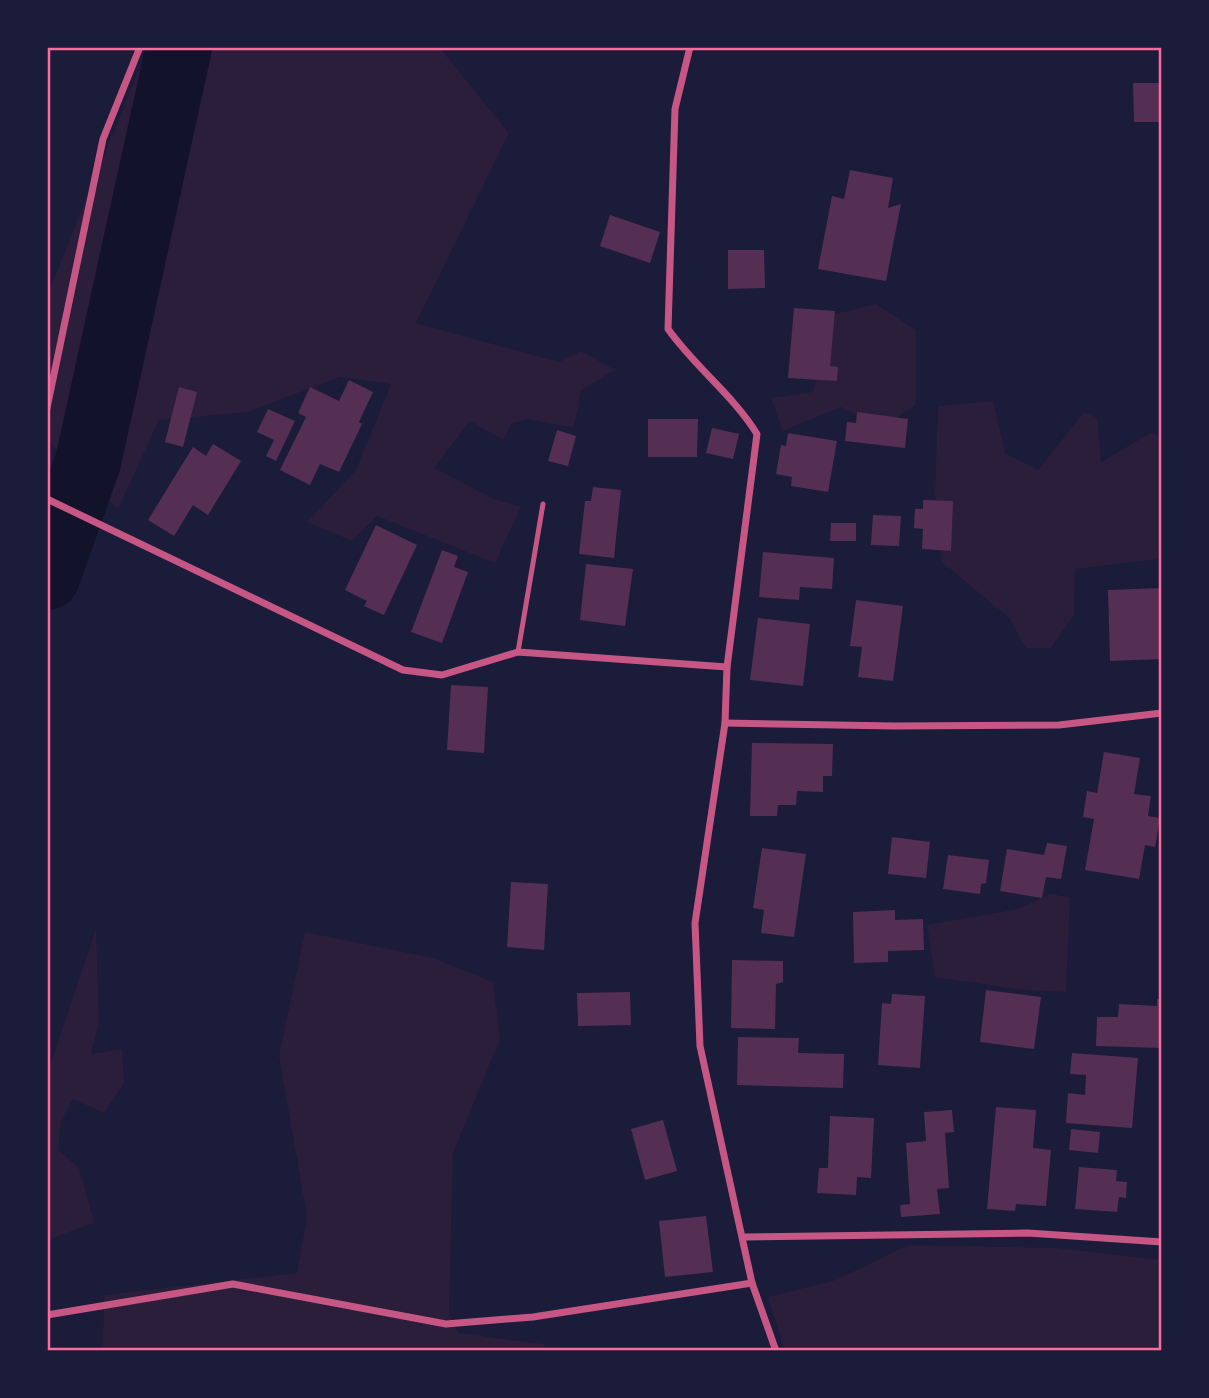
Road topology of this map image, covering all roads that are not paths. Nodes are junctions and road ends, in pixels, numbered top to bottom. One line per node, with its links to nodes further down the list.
1 (139, 47): 3 (street)
2 (690, 47): 7 (street)
3 (47, 408)
4 (47, 499): 6 (street)
5 (543, 504): 6 (lane)
6 (518, 652): 7 (street)
7 (727, 667): 9 (street)
8 (1162, 713): 9 (street)
9 (725, 723): 10 (street)
10 (744, 1237): 11 (street); 12 (street)
11 (1162, 1242)
12 (752, 1283): 13 (street); 14 (street)
13 (47, 1315)
14 (776, 1351)

